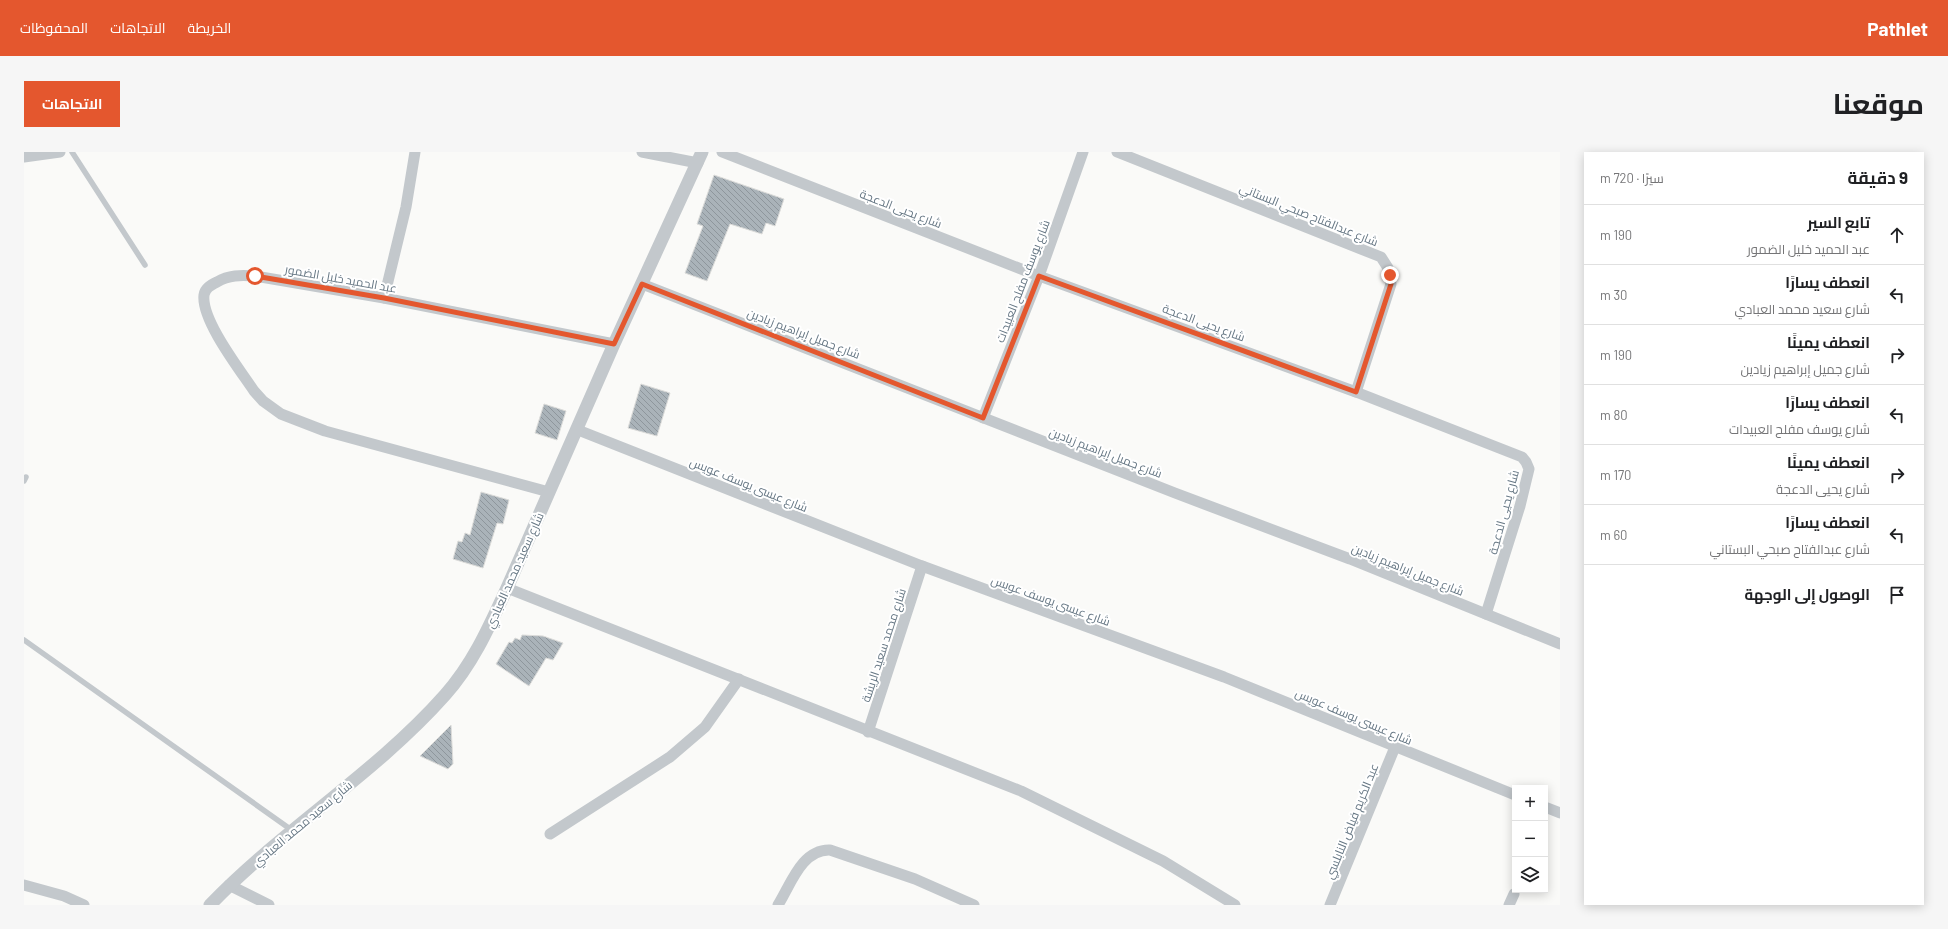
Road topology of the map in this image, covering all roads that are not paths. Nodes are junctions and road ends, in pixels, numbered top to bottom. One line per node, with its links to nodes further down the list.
1 (60, 152): 8 (street)
2 (72, 152): 10 (lane)
3 (415, 152): 13 (street)
4 (642, 152): 9 (street)
5 (722, 152): 11 (street, شارع يحيى الدعجة)
6 (1083, 152): 11 (street, شارع يوسف مفلح العبيدات)
7 (1117, 152): 15 (street, شارع عبدالفتاح صبحي البستاني)
8 (24, 157)
9 (700, 157): 12 (street, شارع سعيد محمد العبادي)
10 (145, 265)
11 (1039, 276): 15 (street, شارع يحيى الدعجة); 16 (street, شارع يوسف مفلح العبيدات)
12 (642, 284): 14 (street, شارع سعيد محمد العبادي); 16 (street, شارع جميل إبراهيم زيادين)
13 (384, 298): 14 (street, عبد الحميد خليل الضمور); 18 (street, عبد الحميد خليل الضمور)
14 (614, 344): 17 (street, شارع سعيد محمد العبادي)
15 (1356, 392): 21 (street, شارع يحيى الدعجة)
16 (983, 418): 21 (street, شارع جميل إبراهيم زيادين)
17 (578, 430): 18 (street, شارع سعيد محمد العبادي); 19 (street, شارع عيسى يوسف عويس)
18 (549, 492): 20 (street, شارع سعيد محمد العبادي)
19 (922, 566): 25 (street, شارع محمد سعيد الريشة); 26 (street, شارع عيسى يوسف عويس)
20 (508, 588): 24 (street); 30 (street, شارع سعيد محمد العبادي)
21 (1486, 614): 23 (street, شارع جميل إبراهيم زيادين)
22 (24, 640): 30 (lane)
23 (1560, 644)
24 (739, 679): 25 (street); 31 (street)
25 (868, 732): 40 (street)
26 (1395, 747): 27 (street, شارع عيسى يوسف عويس); 41 (street, عبد الكريم فياض النابلسي)
27 (1512, 794)
28 (1548, 808): 29 (street)
29 (1560, 813)
30 (293, 831): 33 (street, شارع سعيد محمد العبادي)
31 (550, 834)
32 (24, 885): 35 (street)
33 (229, 885): 36 (street, شارع سعيد محمد العبادي); 37 (street)
34 (1514, 894): 42 (street)
35 (84, 905)
36 (210, 905)
37 (269, 905)
38 (778, 905): 39 (street)
39 (974, 905)
40 (1235, 905)
41 (1330, 905)
42 (1509, 905)

